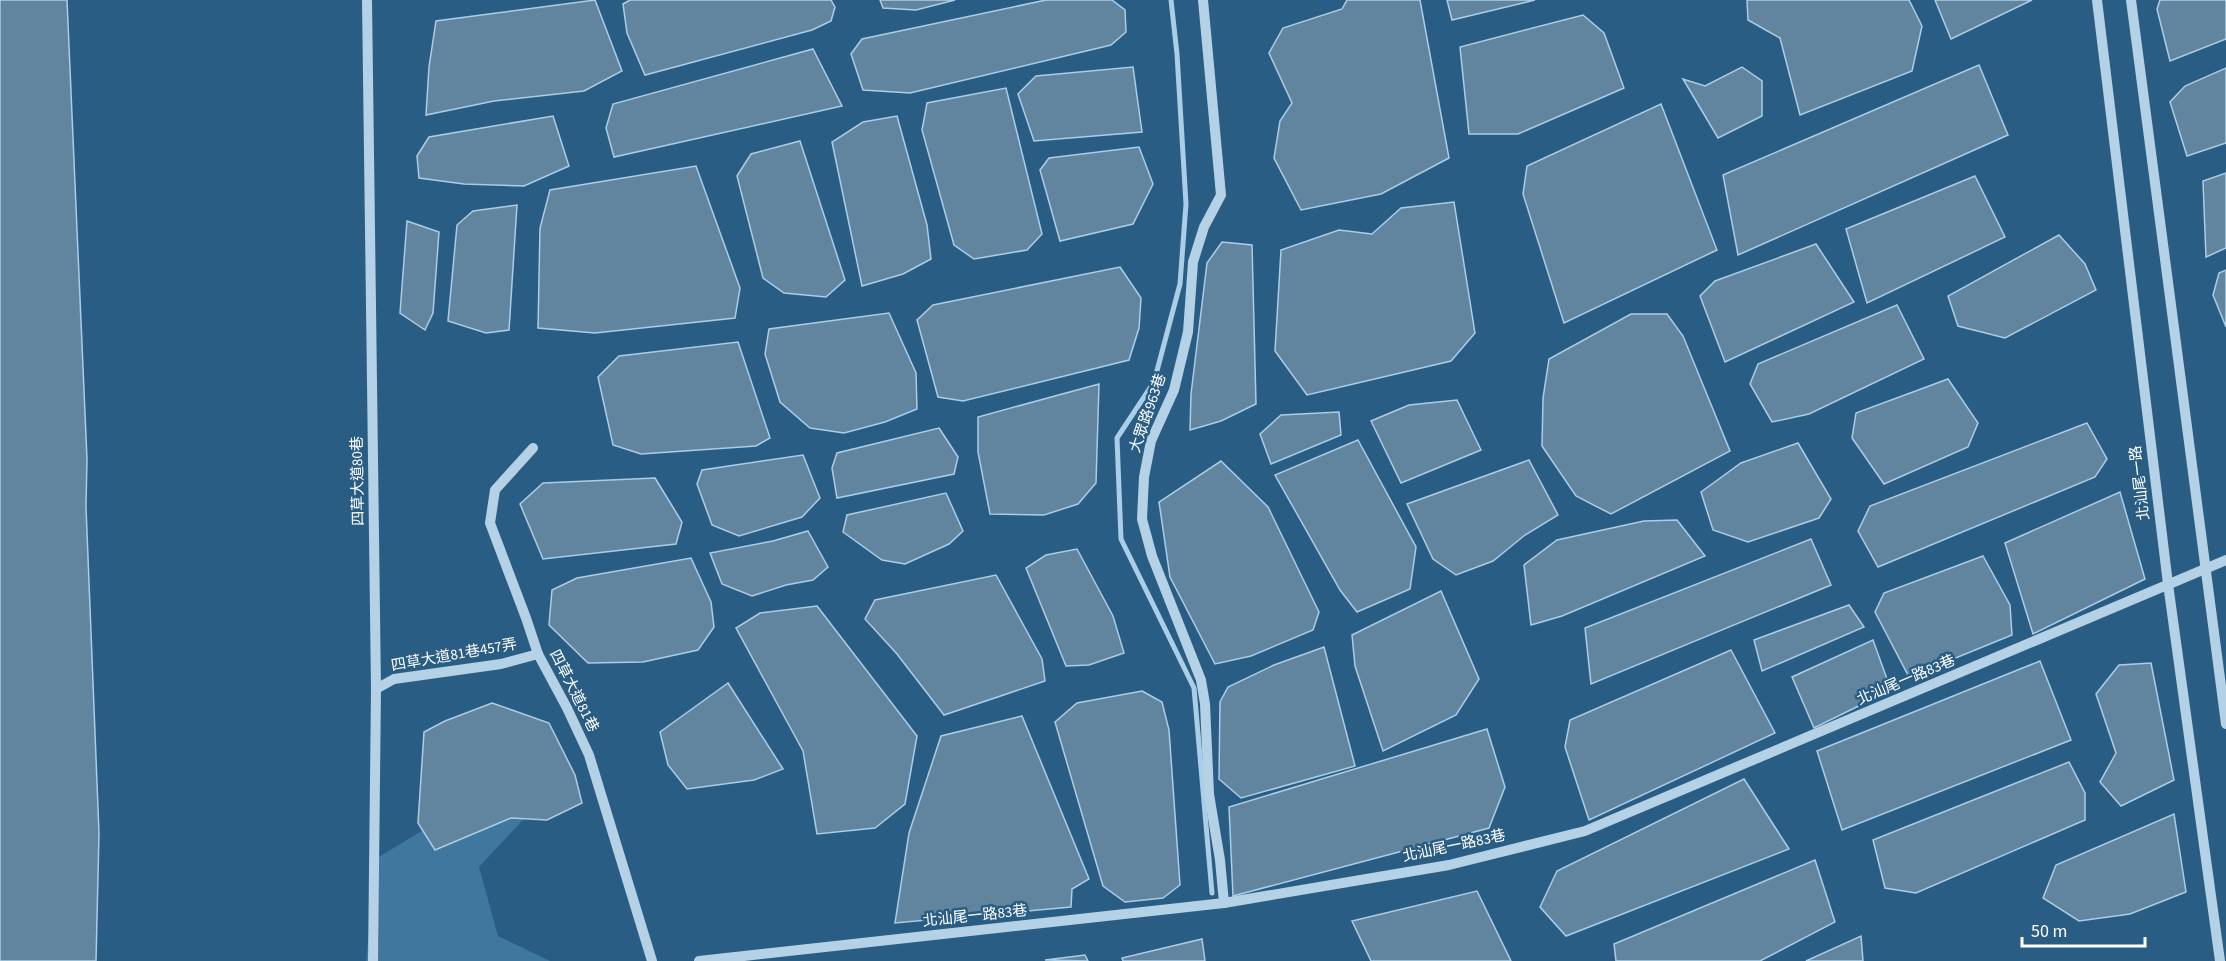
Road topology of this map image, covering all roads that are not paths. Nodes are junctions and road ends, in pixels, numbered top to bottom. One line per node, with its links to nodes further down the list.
1 (367, 0): 10 (street, 四草大道80巷)
2 (1203, 0): 12 (street, 大眾路963巷)
3 (2097, 0): 8 (street, 北汕尾一路)
4 (2131, 0): 7 (street)
5 (533, 448): 9 (street, 四草大道81巷)
6 (2226, 560): 7 (street, 北汕尾一路83巷)
7 (2206, 568): 8 (street, 北汕尾一路83巷); 11 (street)
8 (2168, 584): 12 (street, 北汕尾一路83巷); 16 (street, 北汕尾一路)
9 (538, 654): 10 (street, 四草大道81巷457弄); 14 (street, 四草大道81巷)
10 (376, 689): 13 (street, 四草大道80巷)
11 (2226, 724)
12 (1224, 903): 15 (street, 北汕尾一路83巷)
13 (373, 961)
14 (652, 961)
15 (699, 961)
16 (2220, 961)

